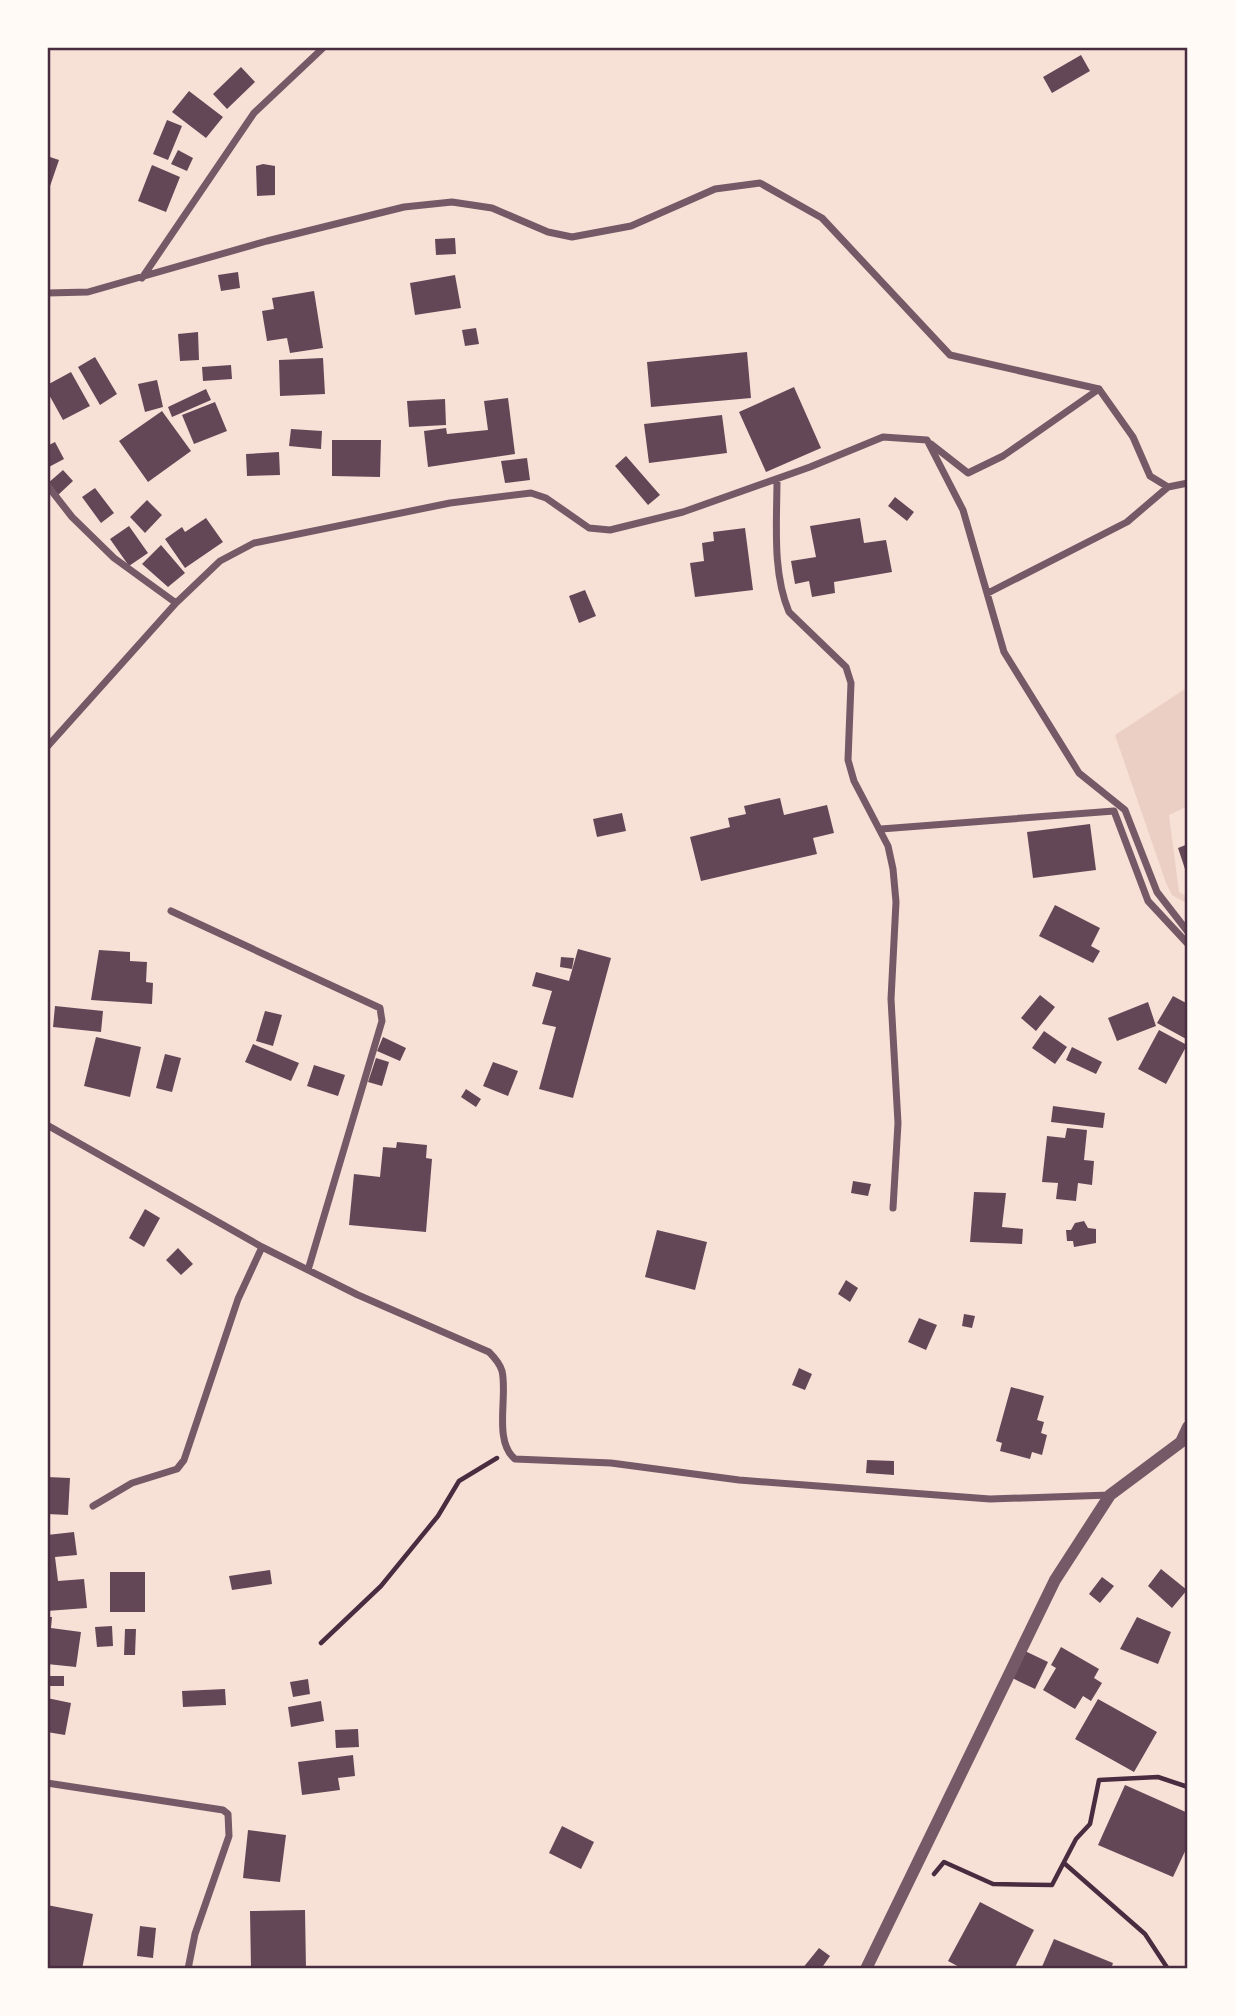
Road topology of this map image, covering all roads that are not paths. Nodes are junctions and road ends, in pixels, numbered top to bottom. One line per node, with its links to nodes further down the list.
1 (324, 47): 2 (street)
2 (142, 278): 3 (street); 4 (street)
3 (47, 293)
4 (1100, 389): 5 (street); 9 (street)
5 (927, 440): 6 (street); 10 (street)
6 (777, 479): 11 (street); 13 (street)
7 (1188, 483): 9 (street)
8 (47, 485): 11 (street)
9 (1168, 487): 10 (street)
10 (988, 593): 15 (street)
11 (176, 603): 12 (street)
12 (47, 747)
13 (881, 829): 16 (street); 18 (street)
14 (171, 911): 20 (street)
15 (1188, 932)
16 (1188, 944)
17 (47, 1125): 19 (street)
18 (893, 1208)
19 (262, 1247): 20 (street); 24 (street)
20 (308, 1270): 23 (street)
21 (1188, 1427): 22 (street)
22 (1184, 1444): 23 (street)
23 (1110, 1495): 27 (street)
24 (93, 1506)
25 (47, 1783): 26 (street)
26 (188, 1969)
27 (866, 1969)

